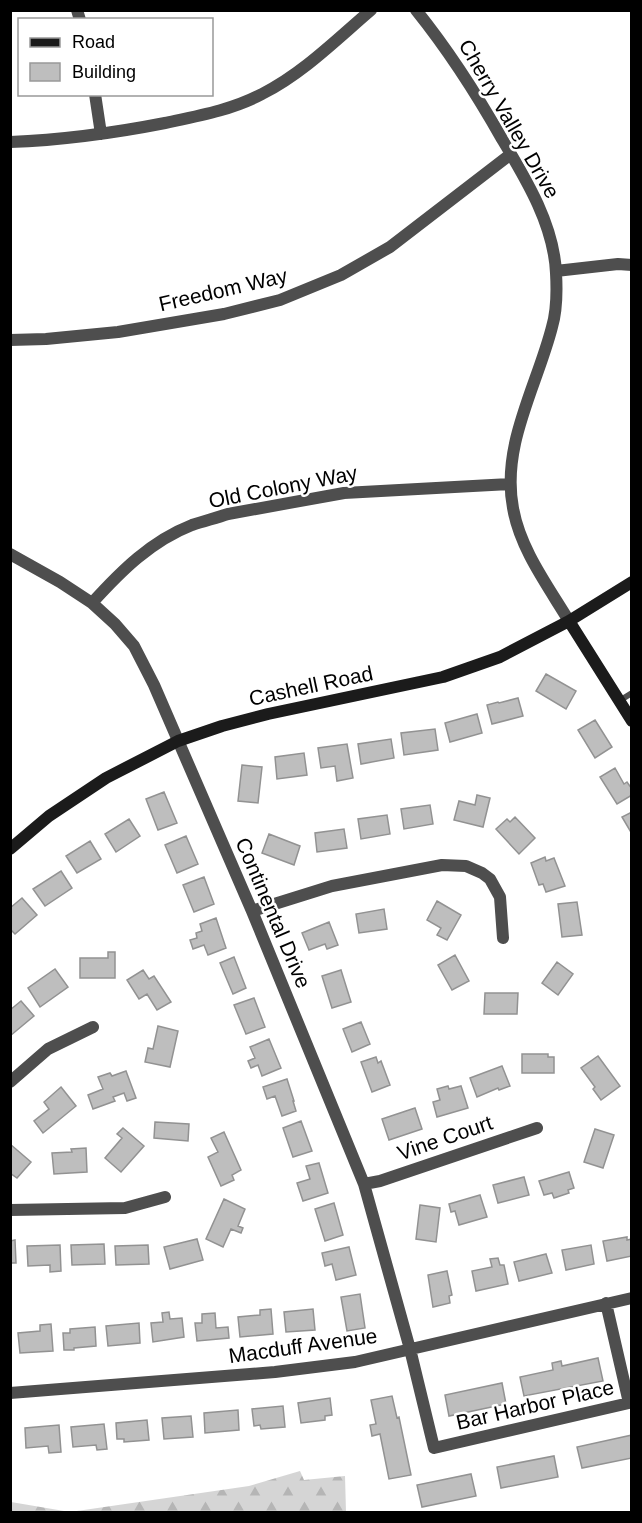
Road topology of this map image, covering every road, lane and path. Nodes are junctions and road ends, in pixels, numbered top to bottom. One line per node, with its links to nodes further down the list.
1 (371, 10): 4 (street)
2 (416, 10): 6 (street, Cherry Valley Drive)
3 (95, 96): 4 (street)
4 (101, 134): 5 (street)
5 (10, 142)
6 (512, 154): 8 (street, Cherry Valley Drive); 9 (street, Freedom Way)
7 (632, 265): 8 (street)
8 (556, 271): 10 (street, Cherry Valley Drive)
9 (10, 340)
10 (510, 484): 13 (street, Old Colony Way); 14 (street, Cherry Valley Drive)
11 (10, 554): 13 (street, Continental Drive)
12 (632, 582): 14 (street, Cashell Road)
13 (92, 603): 18 (street, Continental Drive)
14 (569, 621): 16 (street, Cherry Valley Drive); 18 (street, Cashell Road)
15 (632, 693): 16 (lane)
16 (619, 701): 17 (street, Cherry Valley Drive)
17 (632, 721)
18 (178, 741): 19 (street, Cashell Road); 20 (street, Continental Drive)
19 (10, 849)
20 (252, 911): 21 (street); 25 (street, Continental Drive)
21 (503, 938)
22 (93, 1027): 23 (street)
23 (10, 1082)
24 (537, 1128): 25 (street, Vine Court)
25 (364, 1184): 30 (street, Continental Drive)
26 (165, 1197): 27 (street)
27 (10, 1210)
28 (632, 1298): 29 (street, Macduff Avenue)
29 (606, 1303): 30 (street, Macduff Avenue); 32 (street, Bar Harbor Place)
30 (410, 1349): 31 (street, Macduff Avenue); 32 (street, Continental Drive)
31 (10, 1393)
32 (421, 1397)

